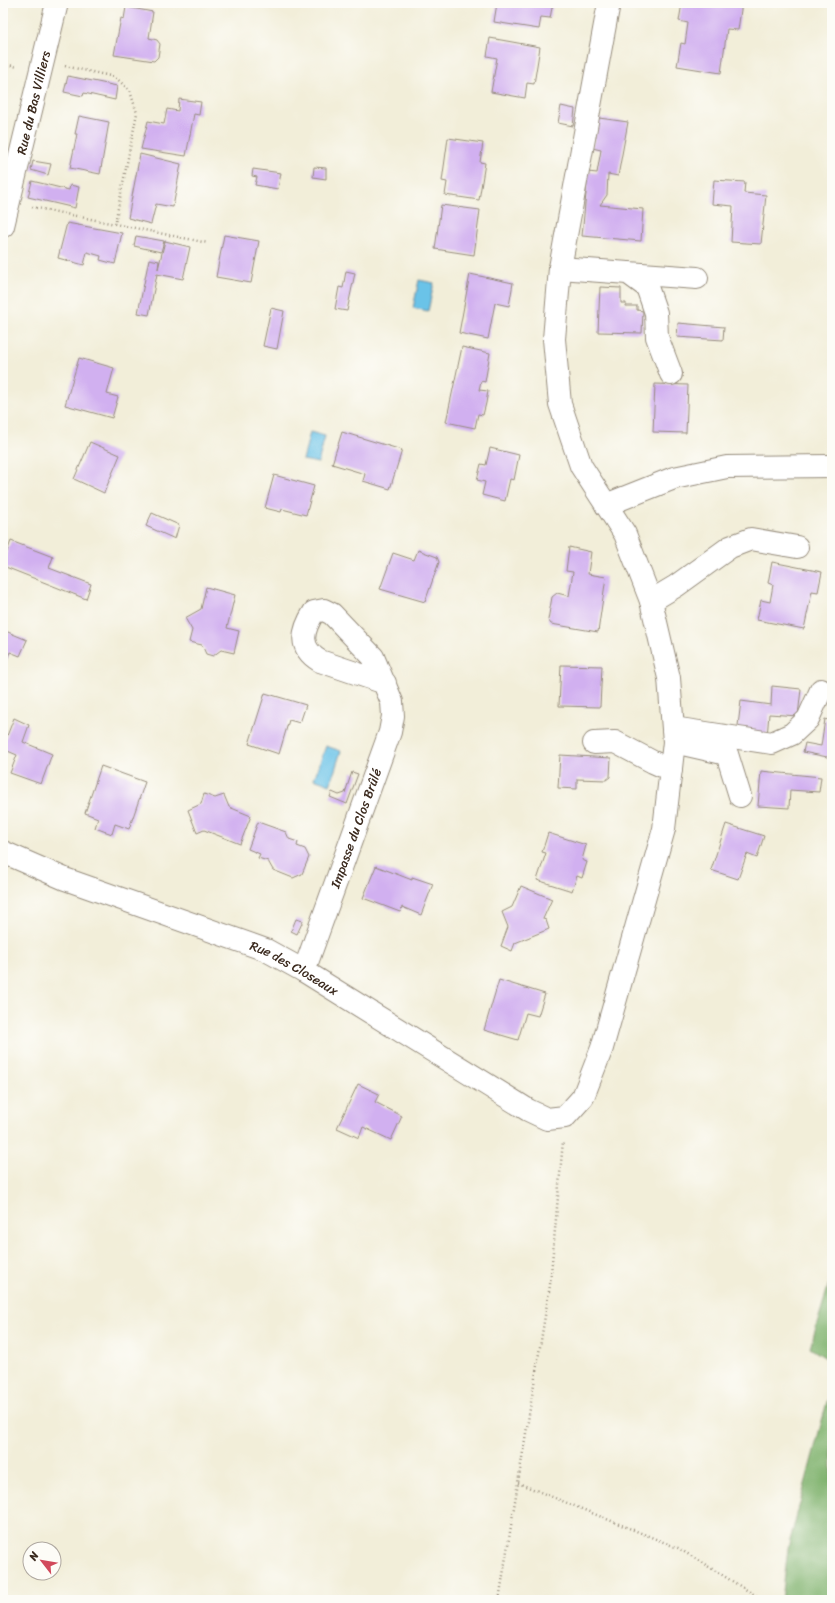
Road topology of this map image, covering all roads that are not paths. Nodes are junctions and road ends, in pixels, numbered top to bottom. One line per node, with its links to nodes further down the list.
1 (56, 3): 3 (street, Rue du Bas Villiers)
2 (609, 3): 4 (street)
3 (3, 226)
4 (560, 268): 5 (street); 9 (street)
5 (628, 273): 6 (street); 7 (street)
6 (697, 278)
7 (671, 374)
8 (832, 466): 9 (street)
9 (606, 505): 11 (street)
10 (797, 547): 11 (street)
11 (651, 602): 14 (street)
12 (385, 684): 19 (street, Impasse du Clos Brûlé)
13 (821, 690): 14 (street)
14 (674, 735): 16 (street); 17 (street)
15 (594, 743): 16 (street)
16 (671, 770): 19 (street, Rue des Closeaux)
17 (740, 796)
18 (3, 852): 19 (street, Rue des Closeaux)
19 (304, 971)

